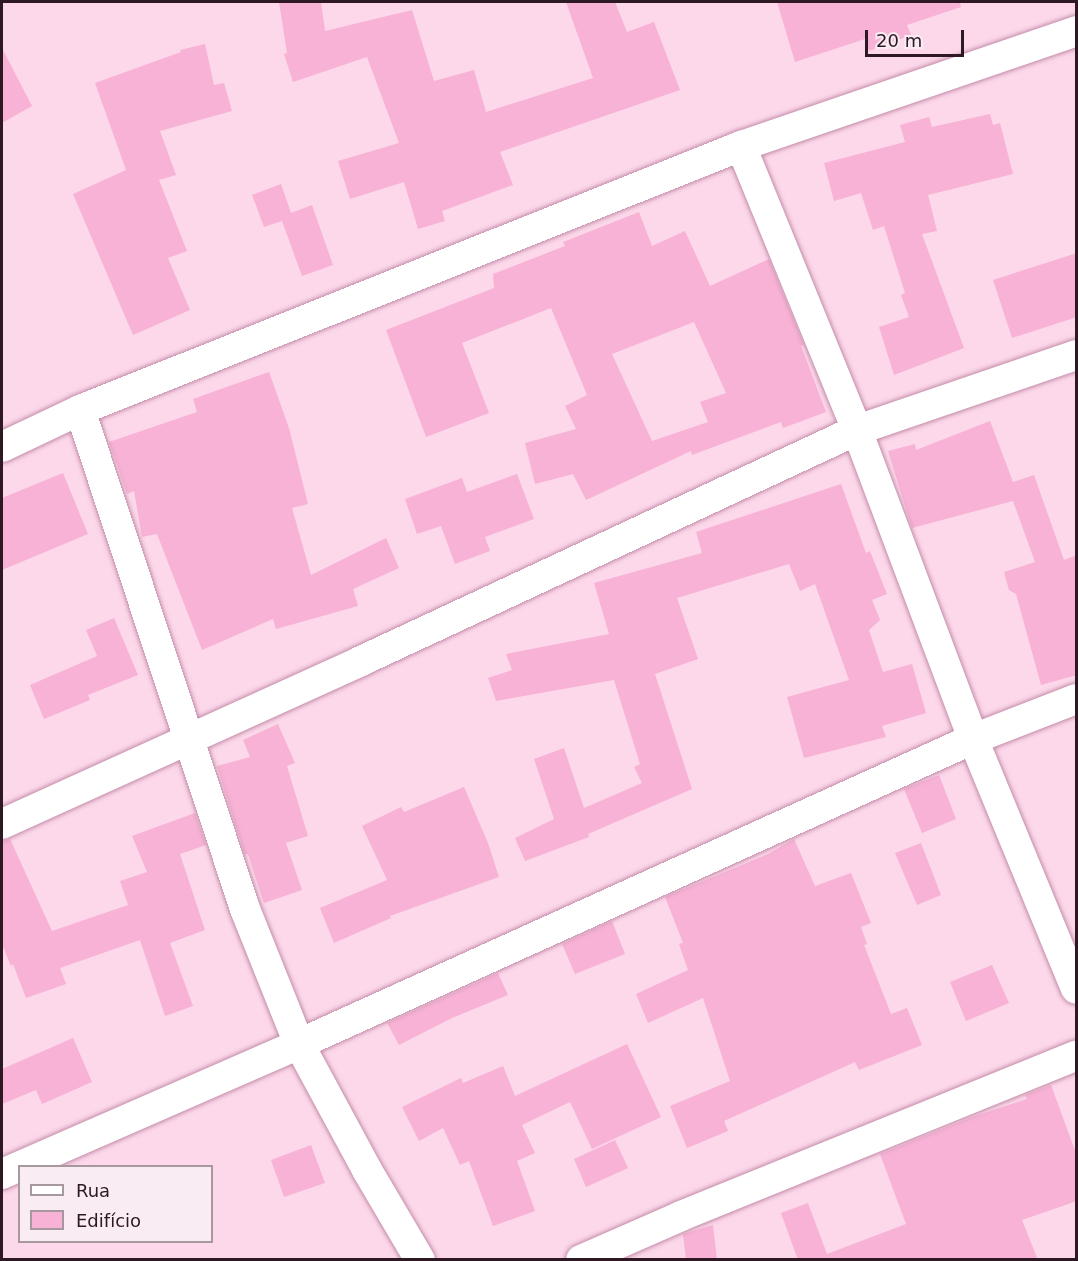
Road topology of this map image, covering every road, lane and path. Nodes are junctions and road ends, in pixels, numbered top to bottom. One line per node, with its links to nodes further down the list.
1 (1077, 31): 2 (street)
2 (741, 146): 4 (street); 5 (street)
3 (1077, 355): 5 (street)
4 (80, 410): 6 (street); 8 (street)
5 (857, 430): 8 (street); 9 (street)
6 (2, 447)
7 (1077, 699): 9 (street)
8 (188, 739): 10 (street); 12 (street)
9 (973, 740): 11 (street); 12 (street)
10 (2, 824)
11 (1077, 989)
12 (299, 1044): 14 (street); 17 (street)
13 (1077, 1056): 18 (street)
14 (23, 1165)
15 (18, 1167): 16 (street)
16 (2, 1174)
17 (420, 1260)
18 (581, 1260)

